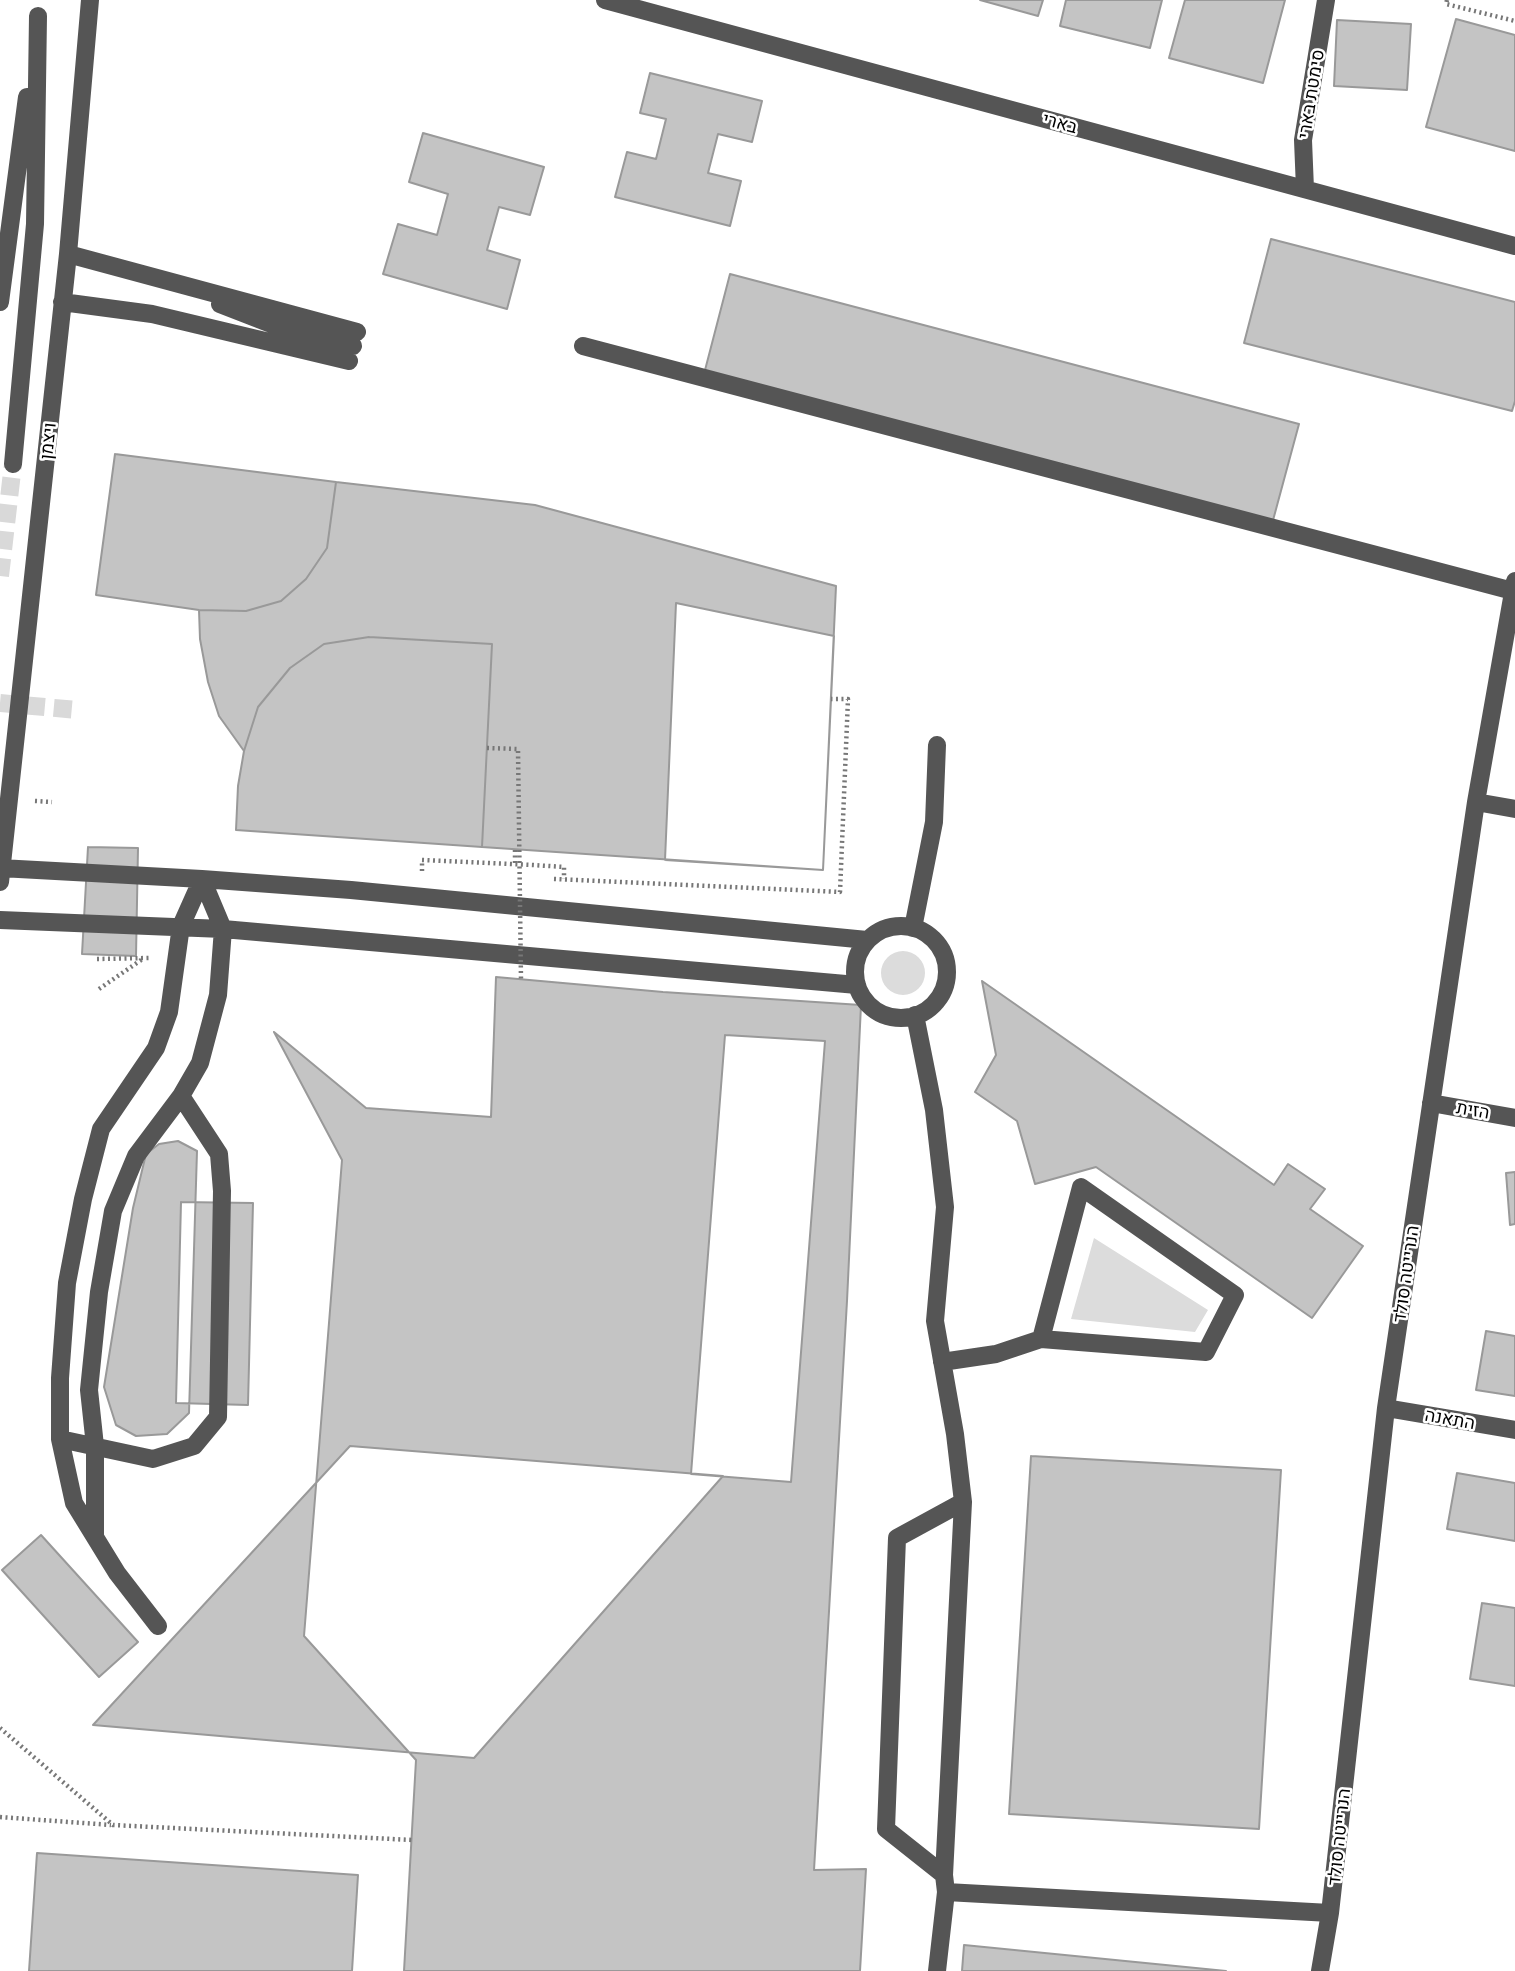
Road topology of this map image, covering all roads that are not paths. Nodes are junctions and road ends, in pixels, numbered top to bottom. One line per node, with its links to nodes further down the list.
1 (90, 0): 7 (street, ויצמן)
2 (605, 0): 5 (street, בארי)
3 (1326, 0): 5 (street, סימטת בארי)
4 (39, 8): 8 (street); 11 (street)
5 (1305, 189): 6 (street, בארי)
6 (1515, 246)
7 (68, 254): 9 (street, ויצמן); 9 (street)
8 (0, 302)
9 (62, 302): 16 (street, ויצמן)
10 (583, 346): 12 (street)
11 (13, 464)
12 (1514, 586): 14 (street, הנרייטה סולד)
13 (937, 745): 20 (street)
14 (1476, 802): 15 (street); 26 (street, הנרייטה סולד)
15 (1515, 808)
16 (1, 873): 17 (street)
17 (202, 879): 19 (street); 21 (street); 22 (street)
18 (0, 920): 19 (street)
19 (181, 926): 21 (street); 32 (street)
20 (913, 928): 22 (street); 24 (street)
21 (223, 929): 23 (street); 25 (street)
22 (867, 940): 23 (street)
23 (857, 985): 24 (street)
24 (915, 1015): 29 (street)
25 (181, 1096): 33 (street); 33 (street)
26 (1431, 1102): 27 (street, הזית); 30 (street, הנרייטה סולד)
27 (1515, 1118)
28 (1041, 1339): 28 (street); 29 (street)
29 (942, 1362): 34 (street)
30 (1386, 1408): 31 (street, התאנה); 38 (street, הנרייטה סולד)
31 (1515, 1430)
32 (60, 1439): 33 (street); 35 (street)
33 (95, 1446): 35 (street)
34 (963, 1502): 37 (street); 37 (street)
35 (95, 1539): 36 (street)
36 (158, 1626)
37 (945, 1883): 38 (street); 39 (street)
38 (1331, 1913): 40 (street, הנרייטה סולד)
39 (937, 1971)
40 (1320, 1971)

